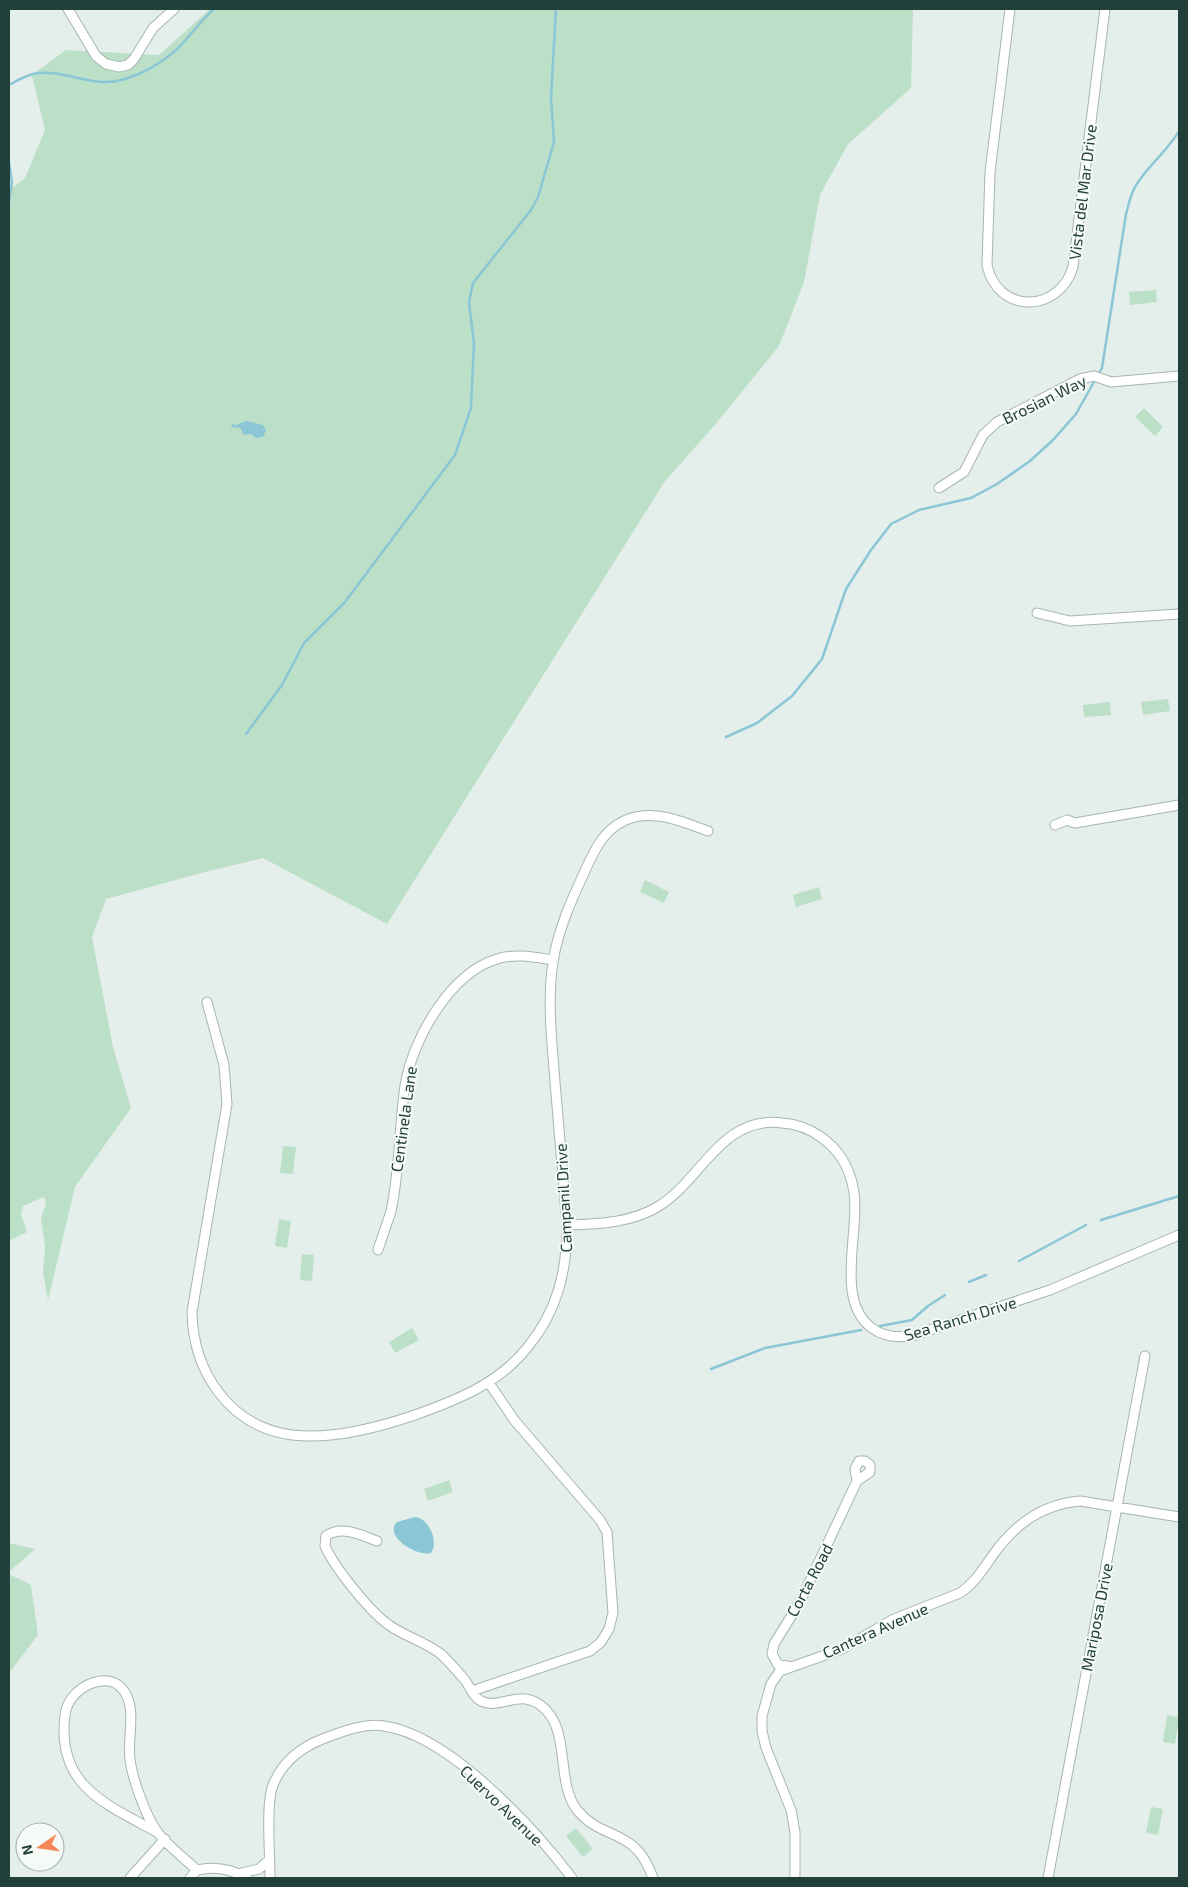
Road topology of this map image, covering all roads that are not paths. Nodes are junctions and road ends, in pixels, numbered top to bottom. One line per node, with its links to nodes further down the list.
1 (68, 9): 2 (street)
2 (174, 9)
3 (1010, 9): 4 (street, Vista del Mar Drive)
4 (1105, 9)
5 (1179, 376): 6 (street, Brosian Way)
6 (939, 488)
7 (1037, 613): 8 (street)
8 (1179, 614)
9 (1179, 805): 10 (street)
10 (1055, 825)
11 (708, 831): 12 (street, Campanil Drive)
12 (553, 960): 14 (street, Campanil Drive); 16 (street, Centinela Lane)
13 (207, 1002): 18 (street, Campanil Drive)
14 (567, 1225): 15 (street, Sea Ranch Drive); 18 (street, Campanil Drive)
15 (1179, 1235)
16 (378, 1250)
17 (1145, 1356): 20 (street, Mariposa Drive)
18 (489, 1383): 24 (street)
19 (857, 1481): 23 (street, Corta Road)
20 (1118, 1507): 21 (street, Cantera Avenue); 23 (street, Cantera Avenue); 37 (street, Mariposa Drive)
21 (1179, 1517)
22 (377, 1541): 24 (street)
23 (792, 1665): 36 (street, Cantera Avenue)
24 (472, 1691): 35 (street)
25 (157, 1832): 25 (street); 26 (street)
26 (165, 1840): 28 (street); 30 (street)
27 (270, 1859): 29 (street); 33 (street, Cuervo Avenue); 34 (street, Cuervo Avenue)
28 (197, 1870): 29 (street); 31 (street)
29 (238, 1874): 32 (street)
30 (130, 1878)
31 (190, 1878)
32 (247, 1878)
33 (270, 1878)
34 (572, 1878)
35 (653, 1878)
36 (795, 1878)
37 (1048, 1878)

